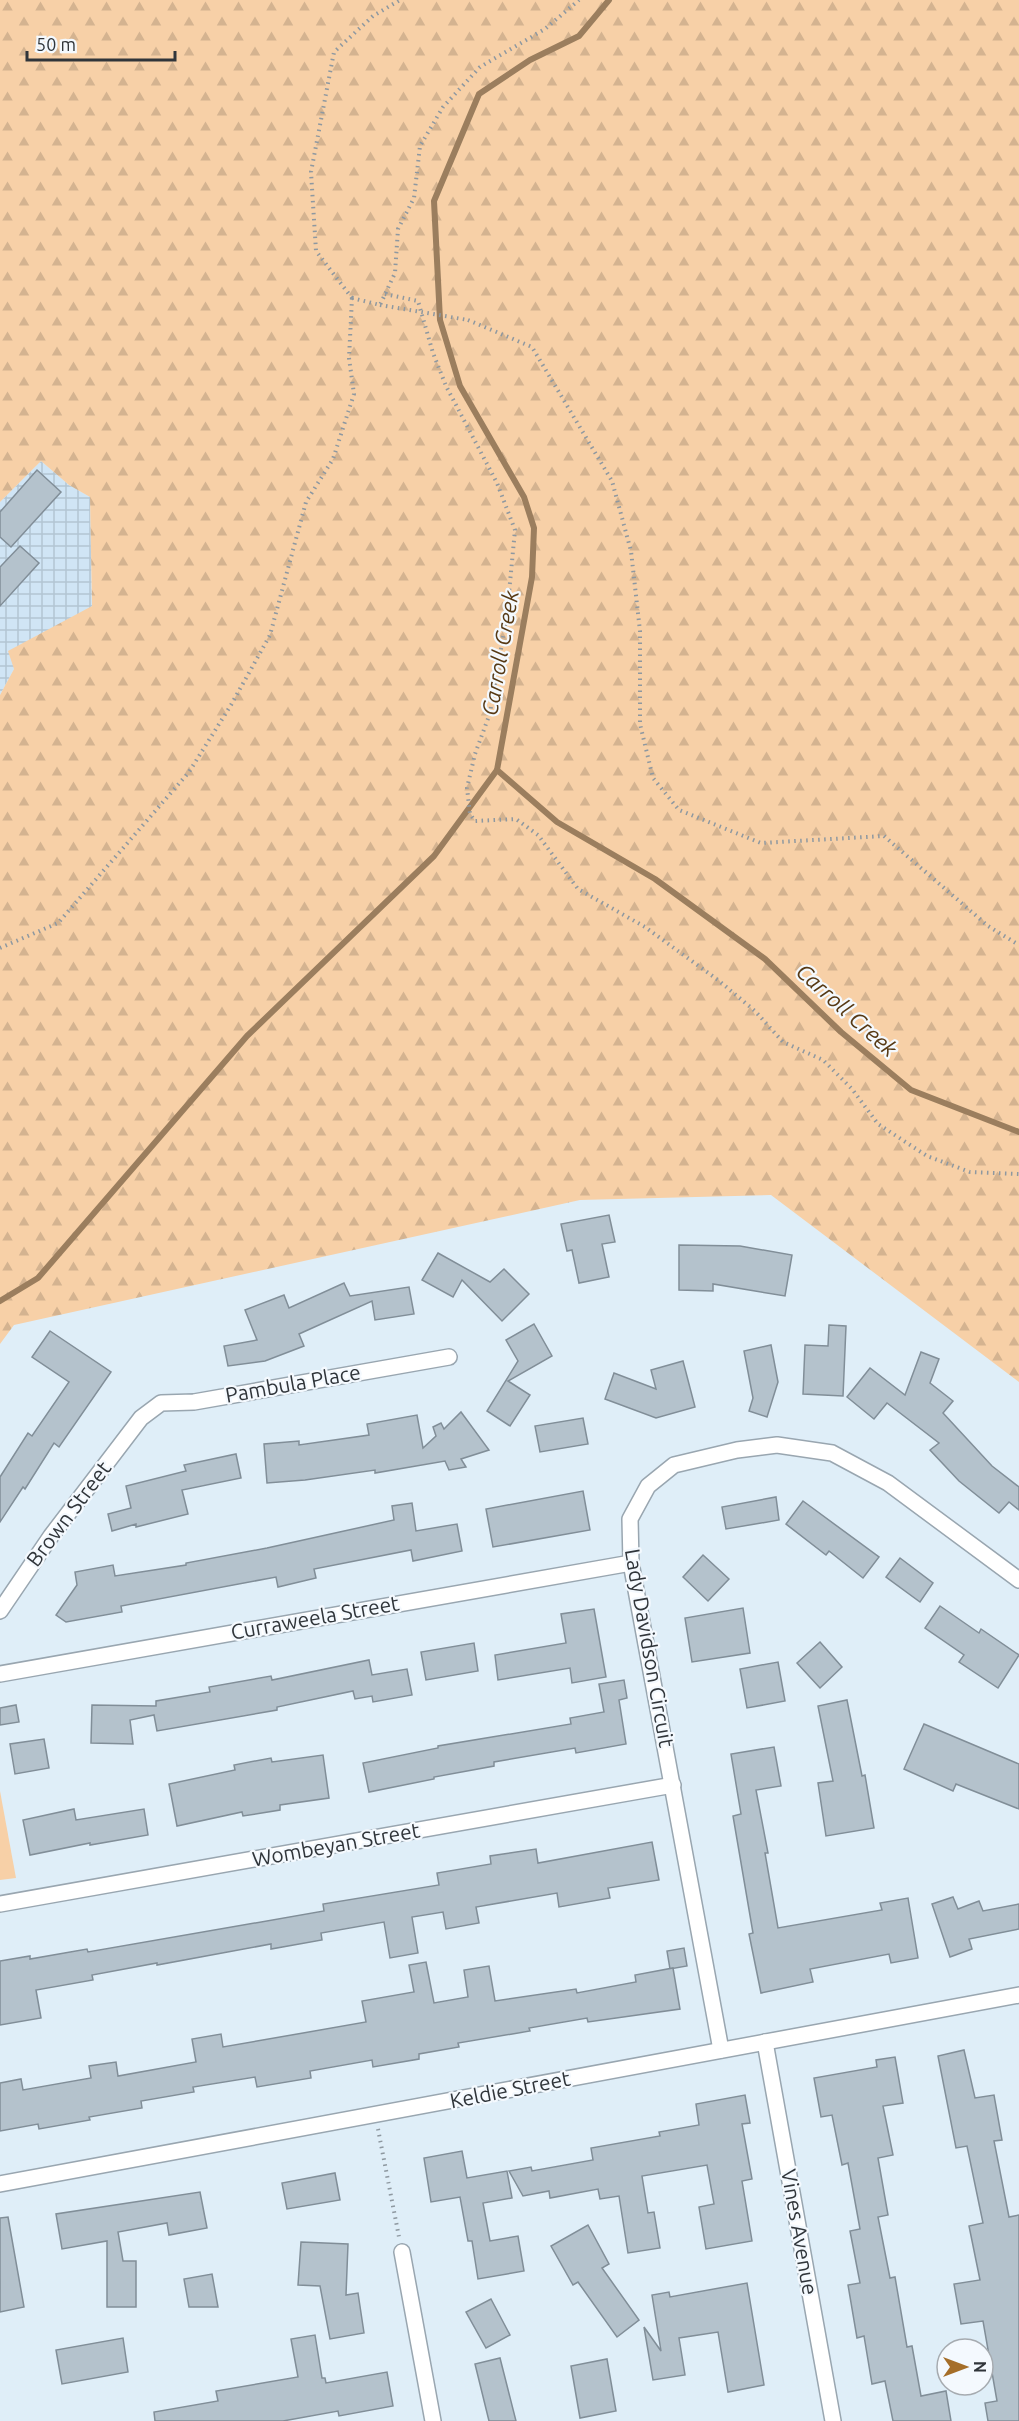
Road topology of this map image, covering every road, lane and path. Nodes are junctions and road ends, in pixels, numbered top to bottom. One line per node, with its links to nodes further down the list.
1 (400, 0): 4 (path)
2 (579, 0): 3 (path)
3 (385, 294): 5 (path); 8 (path)
4 (352, 298): 5 (path); 7 (path)
5 (380, 304): 6 (path, bridge)
6 (1019, 945)
7 (0, 948)
8 (1019, 1174)
9 (449, 1357): 10 (street, Pambula Place)
10 (141, 1418): 13 (street, Brown Street)
11 (631, 1563): 12 (street, Lady Davidson Circuit); 14 (street, Curraweela Street); 15 (street, Lady Davidson Circuit)
12 (1019, 1580)
13 (0, 1611)
14 (0, 1674)
15 (673, 1785): 16 (street, Wombeyan Street); 19 (street, Lady Davidson Circuit)
16 (0, 1904)
17 (1019, 1995): 18 (street, Keldie Street)
18 (765, 2042): 19 (street, Keldie Street); 24 (street, Vines Avenue)
19 (721, 2050): 20 (street, Keldie Street)
20 (375, 2115): 21 (street, Keldie Street); 22 (path)
21 (0, 2184)
22 (402, 2252): 23 (street)
23 (433, 2421)
24 (833, 2421)

